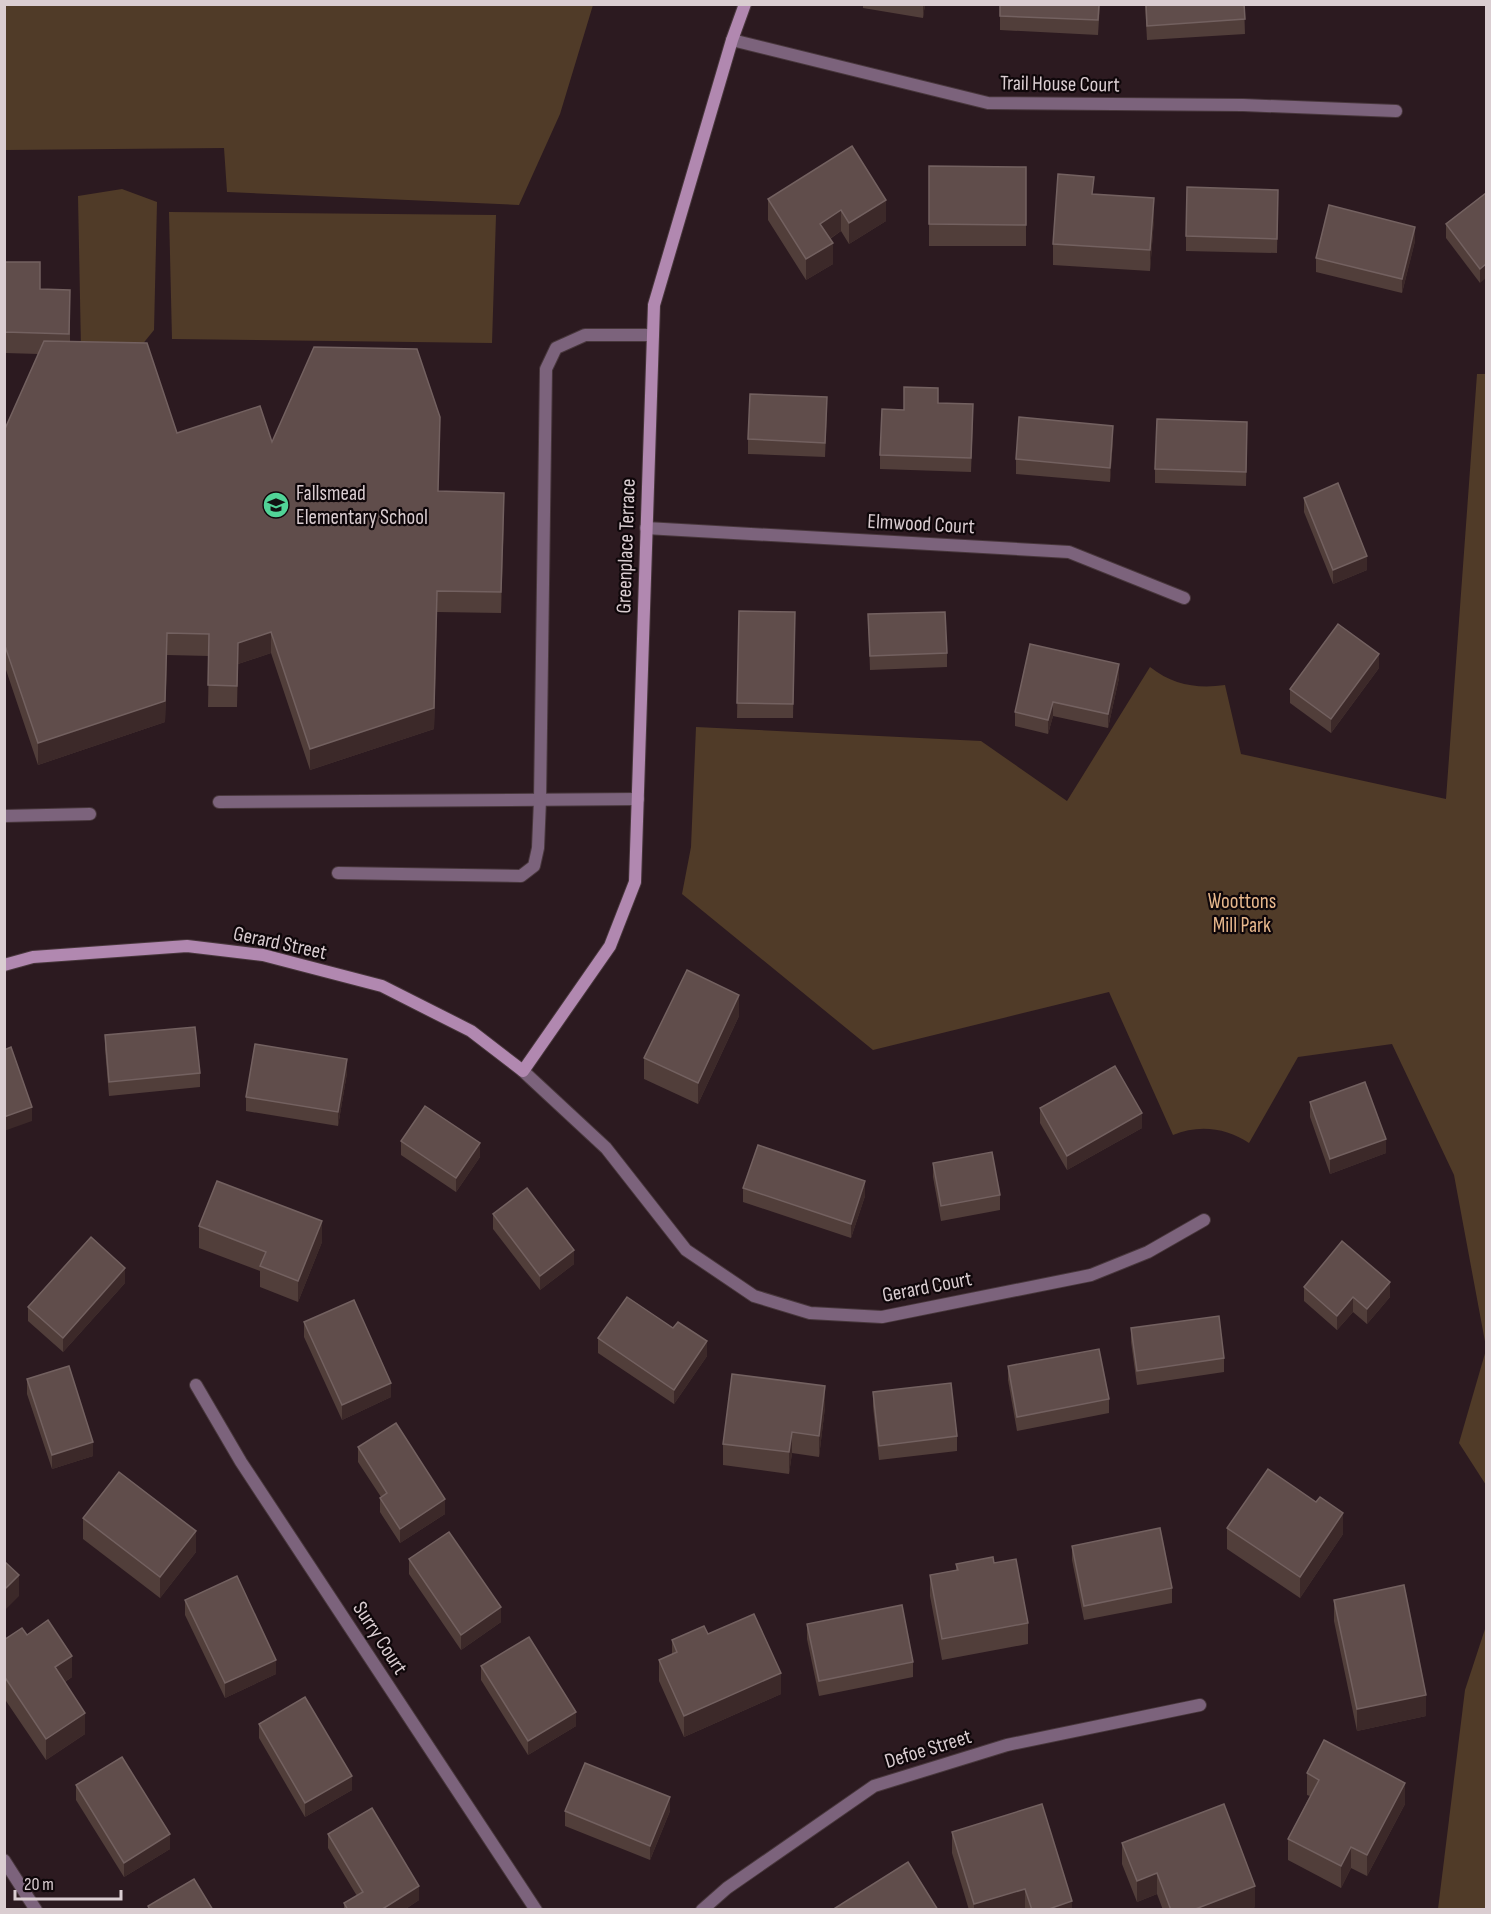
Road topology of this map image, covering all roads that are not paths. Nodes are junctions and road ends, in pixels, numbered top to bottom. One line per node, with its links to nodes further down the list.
1 (745, 4): 2 (street, Greenplace Terrace)
2 (732, 40): 3 (street, Trail House Court); 4 (street, Greenplace Terrace)
3 (1395, 111)
4 (653, 335): 5 (street, Greenplace Terrace); 8 (street)
5 (646, 528): 6 (street, Elmwood Court); 7 (street, Greenplace Terrace)
6 (1184, 598)
7 (638, 799): 8 (street); 14 (street, Greenplace Terrace)
8 (540, 800): 9 (street); 12 (street)
9 (219, 802)
10 (90, 814): 11 (street)
11 (4, 816)
12 (338, 873)
13 (4, 965): 14 (street, Gerard Street)
14 (523, 1071): 15 (street, Gerard Court)
15 (1204, 1220)
16 (196, 1385): 20 (street, Surry Court)
17 (1200, 1705): 21 (street, Defoe Street)
18 (4, 1860): 19 (street)
19 (36, 1910)
20 (536, 1910)
21 (702, 1910)

